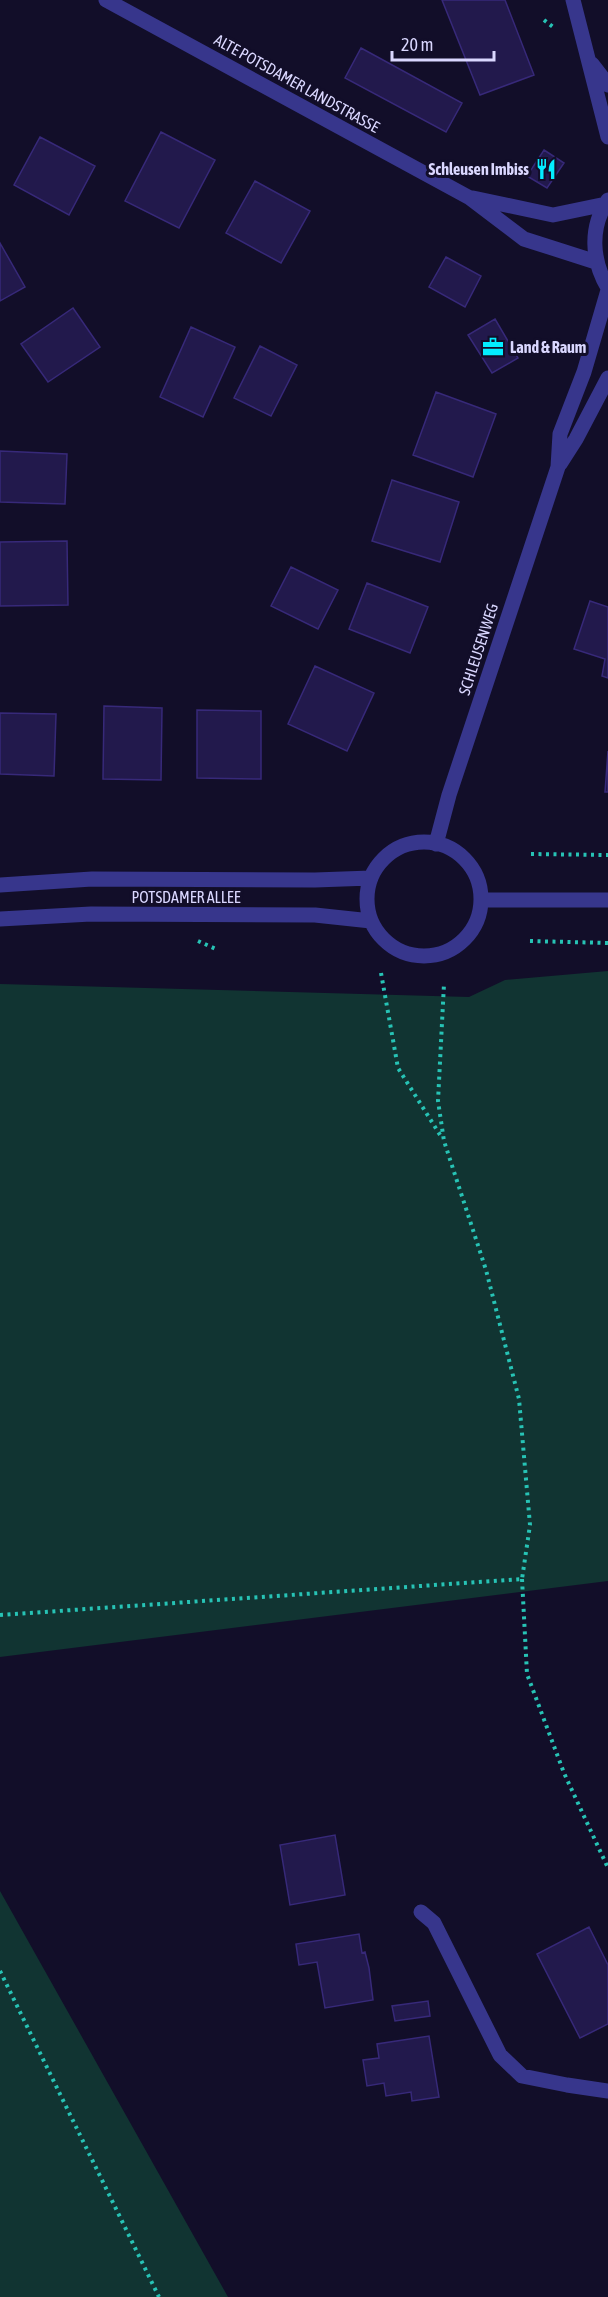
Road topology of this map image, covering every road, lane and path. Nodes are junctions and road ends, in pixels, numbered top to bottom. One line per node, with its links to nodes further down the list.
1 (106, 0): 6 (street, ALTE POTSDAMER LANDSTRASSE)
2 (573, 0): 3 (street)
3 (587, 57): 4 (street); 5 (street)
4 (608, 85)
5 (608, 137)
6 (470, 198): 7 (street, ALTE POTSDAMER LANDSTRASSE); 8 (street, ALTE POTSDAMER LANDSTRASSE)
7 (607, 202): 8 (street)
8 (596, 262): 9 (street)
9 (608, 289): 11 (street, SCHLEUSENWEG)
10 (608, 378): 11 (street, SCHLEUSENWEG)
11 (558, 467): 12 (street, SCHLEUSENWEG)
12 (436, 844): 15 (street); 17 (street)
13 (531, 854): 14 (path)
14 (608, 855)
15 (371, 878): 16 (street, POTSDAMER ALLEE); 20 (street)
16 (0, 885)
17 (481, 900): 18 (street); 20 (street)
18 (608, 900)
19 (0, 919): 20 (street, POTSDAMER ALLEE)
20 (371, 921)
21 (530, 942): 22 (path)
22 (608, 943)
23 (381, 973): 25 (path)
24 (444, 984): 25 (path)
25 (444, 1141): 26 (path)
26 (522, 1579): 27 (path); 28 (path)
27 (0, 1615)
28 (608, 1868)
29 (421, 1912): 31 (street)
30 (0, 1971): 32 (path)
31 (608, 2091)
32 (159, 2297)

